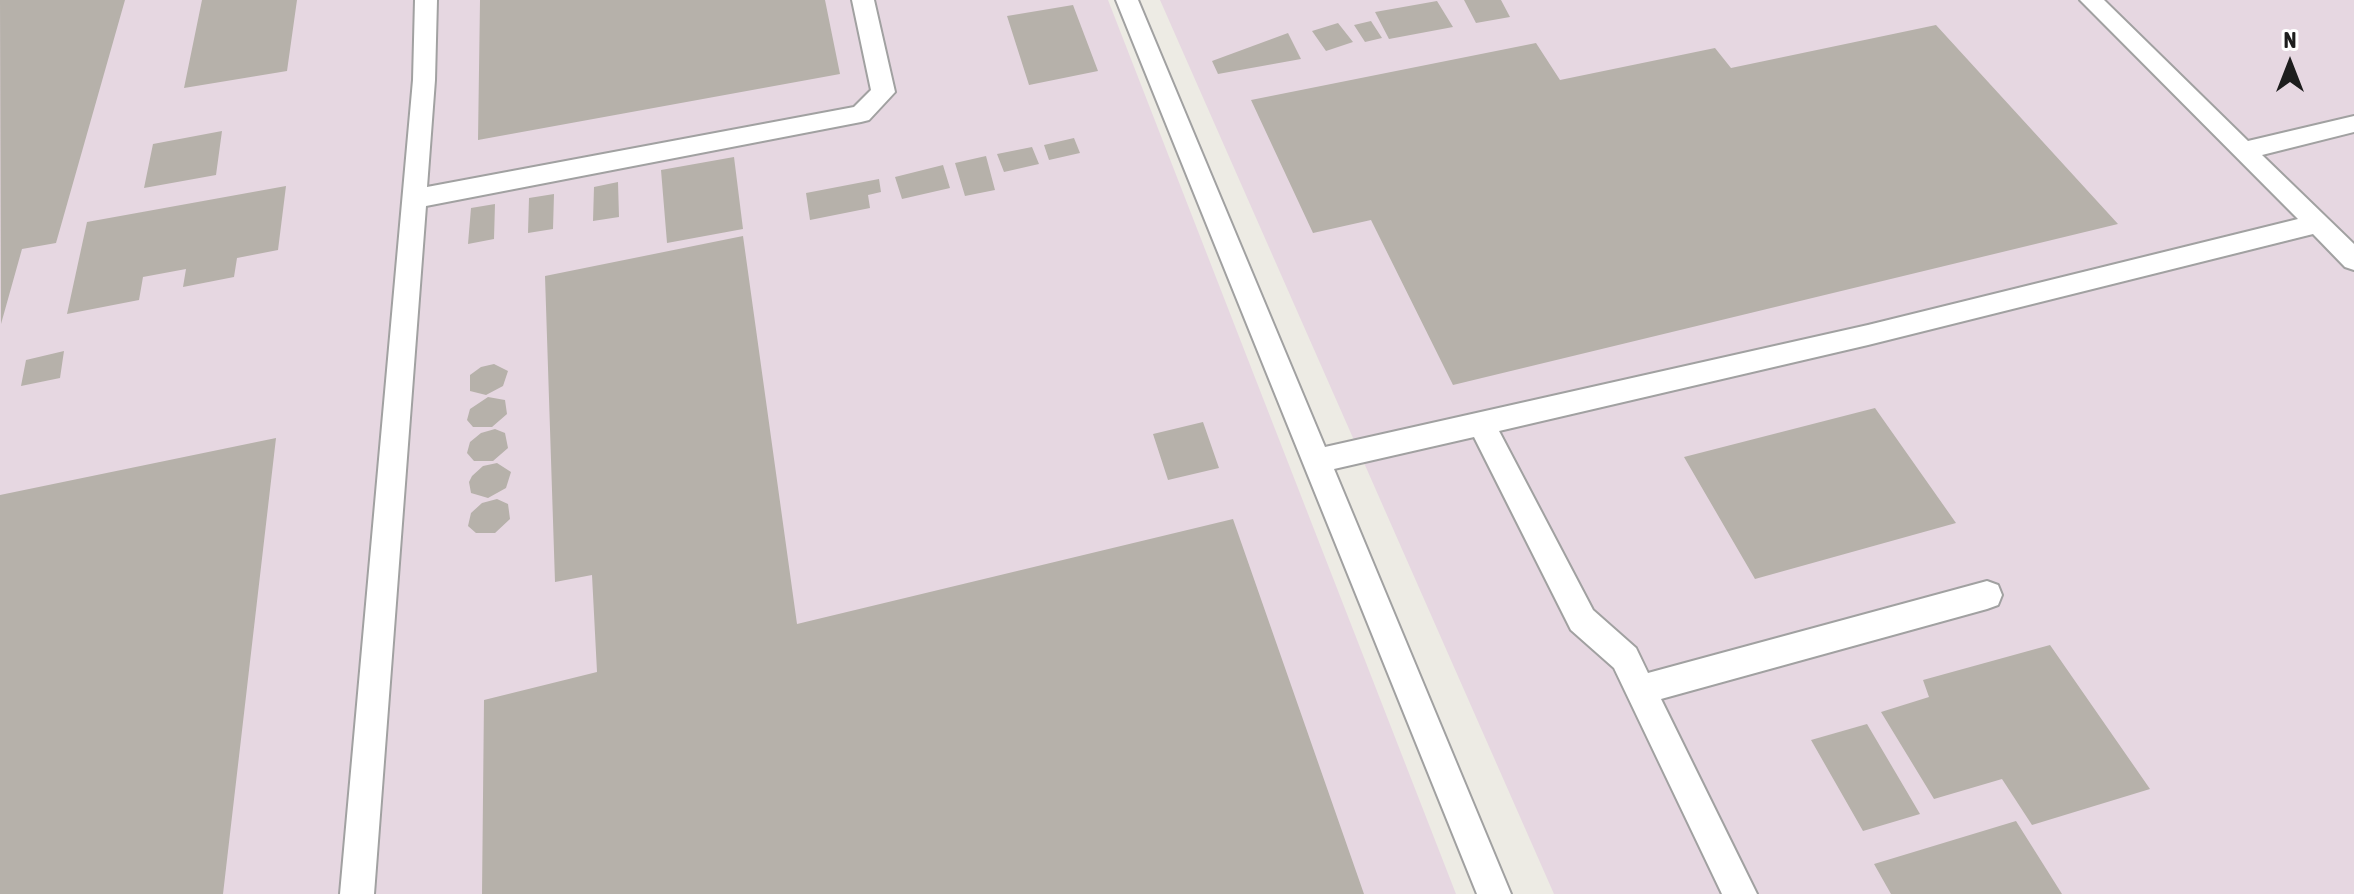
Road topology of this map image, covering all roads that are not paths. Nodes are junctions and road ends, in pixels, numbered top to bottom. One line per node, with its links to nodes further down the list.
1 (426, 0): 7 (lane)
2 (863, 0): 7 (lane)
3 (1127, 0): 11 (lane)
4 (2091, 0): 6 (lane)
5 (2354, 124): 6 (lane)
6 (2243, 151): 8 (lane)
7 (414, 199): 14 (lane)
8 (2317, 224): 9 (lane); 10 (lane)
9 (2354, 260)
10 (1482, 424): 11 (lane); 13 (lane)
11 (1317, 461): 15 (lane)
12 (1987, 595): 13 (lane)
13 (1640, 690): 16 (lane)
14 (357, 894)
15 (1494, 894)
16 (1740, 894)

